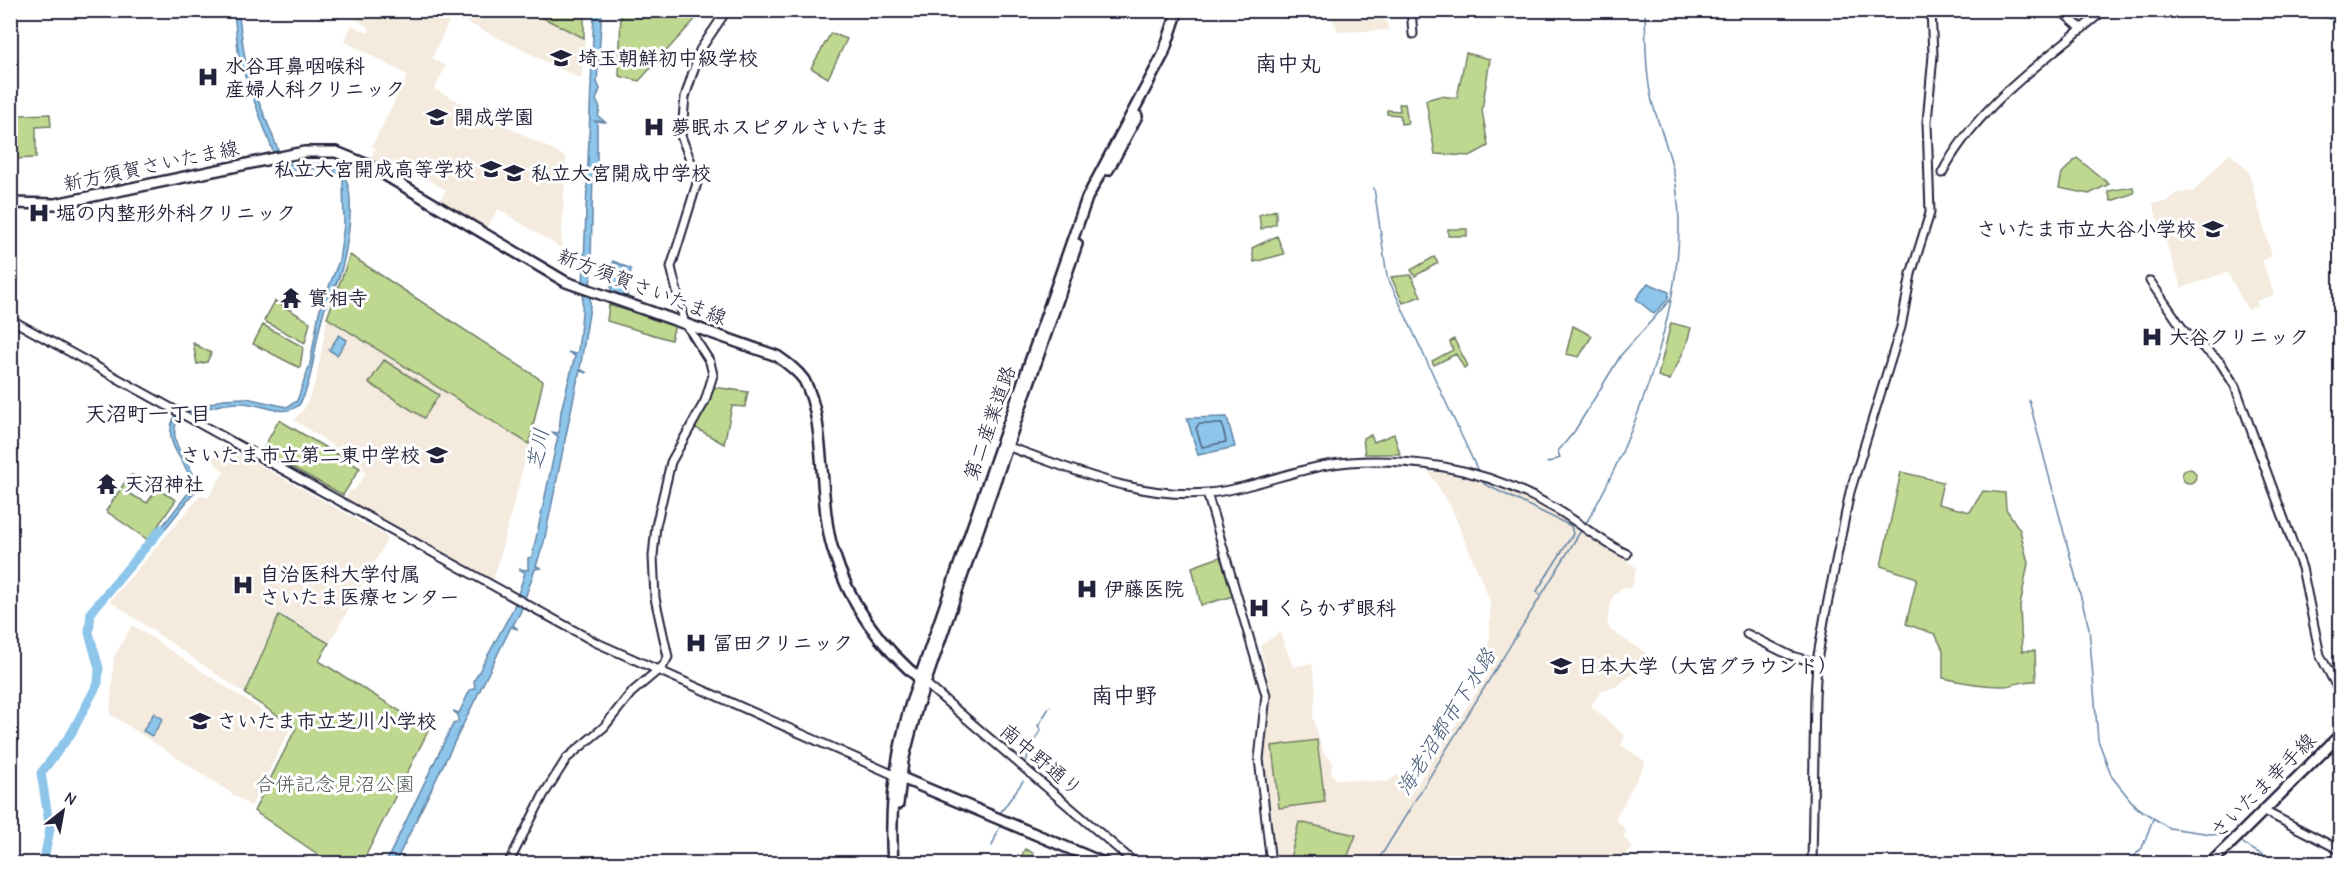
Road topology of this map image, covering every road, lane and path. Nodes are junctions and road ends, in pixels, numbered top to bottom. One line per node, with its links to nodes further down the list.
1 (727, 10): 14 (street)
2 (1178, 10): 15 (main road, 第二産業道路)
3 (1184, 10): 15 (main road, 第二産業道路)
4 (1411, 10): 9 (street)
5 (1931, 10): 19 (street)
6 (2060, 10): 8 (street)
7 (2104, 10): 8 (street)
8 (2082, 29): 10 (street)
9 (1413, 34)
10 (1942, 173)
11 (10, 203): 14 (main road, 新方須賀さいたま線)
12 (2150, 281): 22 (street)
13 (10, 319): 20 (street)
14 (688, 325): 20 (street); 21 (main road, 新方須賀さいたま線)
15 (1005, 445): 16 (street); 21 (main road, 第二産業道路)
16 (1207, 493): 17 (street); 32 (street)
17 (1627, 554)
18 (1747, 634): 19 (street)
19 (1817, 663): 33 (street)
20 (657, 670): 24 (street); 27 (street)
21 (922, 681): 24 (main road, 第二産業道路); 31 (street, 南中野通り)
22 (2340, 693)
23 (2340, 735): 25 (main road, さいたま幸手線)
24 (898, 776): 28 (main road, 第二産業道路); 29 (main road, 第二産業道路); 30 (main road)
25 (2264, 811): 26 (street); 34 (main road, さいたま幸手線)
26 (2340, 850)
27 (508, 864)
28 (892, 864)
29 (898, 864)
30 (1106, 864)
31 (1136, 864)
32 (1271, 864)
33 (1812, 864)
34 (2210, 864)

